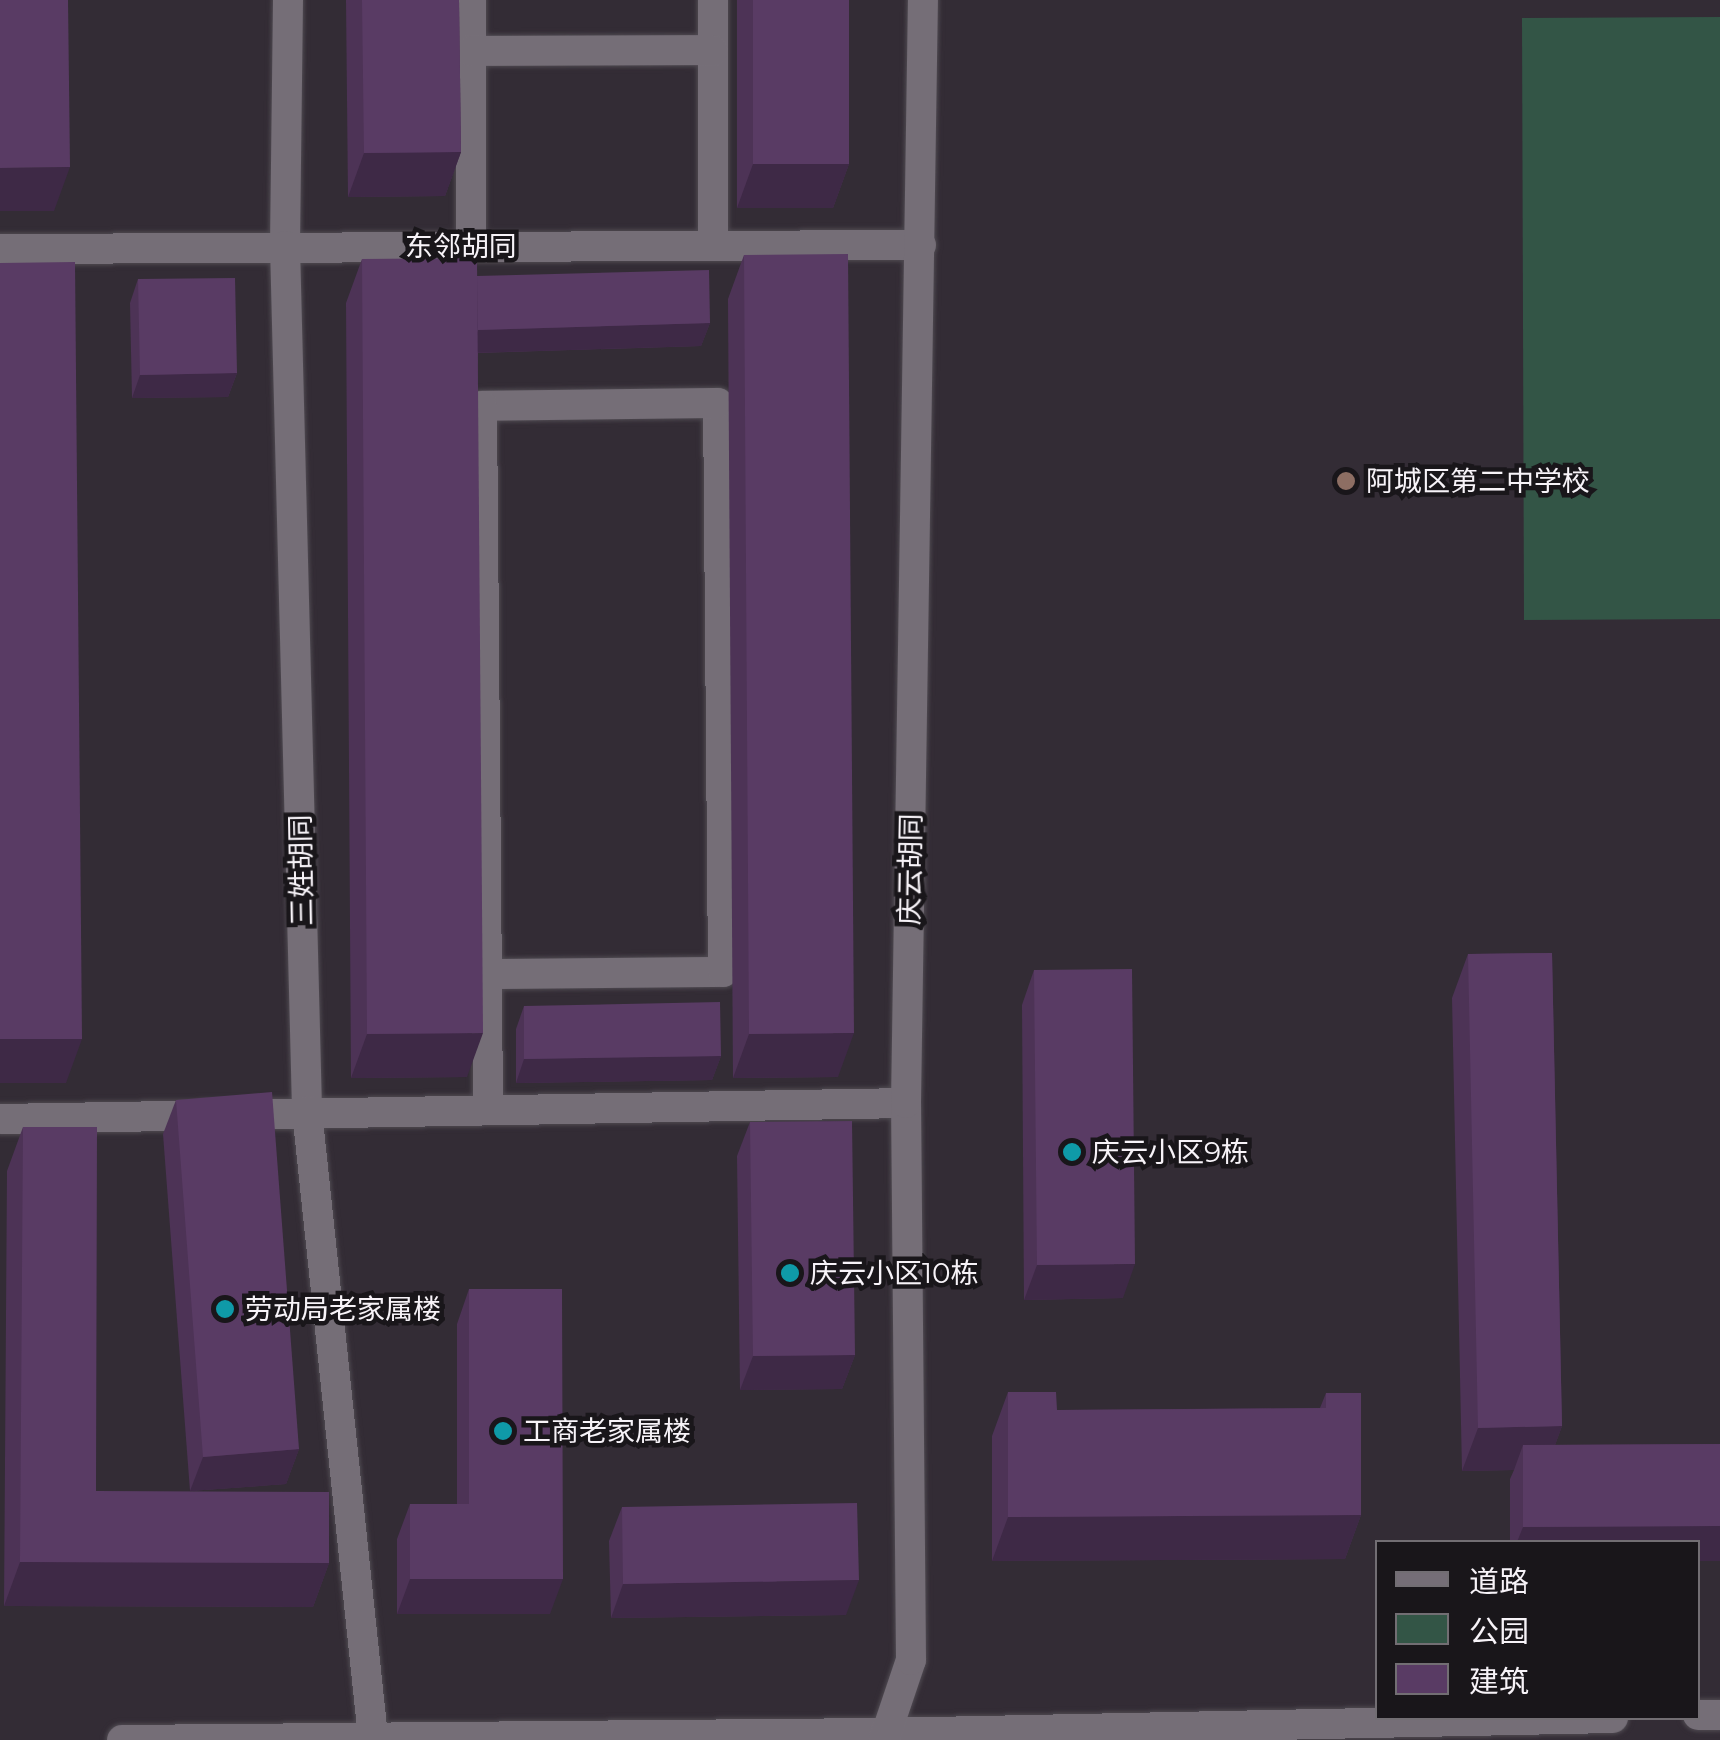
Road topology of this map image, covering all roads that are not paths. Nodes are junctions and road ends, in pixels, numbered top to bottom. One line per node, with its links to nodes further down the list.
1 (288, 0): 9 (street, 三姓胡同)
2 (471, 0): 6 (street)
3 (713, 0): 5 (street)
4 (923, 0): 8 (street, 庆云胡同)
5 (713, 50): 6 (street); 7 (street)
6 (471, 51): 10 (street)
7 (713, 245): 8 (street, 东邻胡同); 10 (street, 东邻胡同)
8 (921, 245): 13 (street, 庆云胡同)
9 (286, 246): 10 (street, 东邻胡同); 11 (street, 东邻胡同); 15 (street, 三姓胡同)
10 (471, 246)
11 (0, 250)
12 (488, 974): 12 (street); 14 (street)
13 (906, 1103): 14 (street); 20 (street, 庆云胡同)
14 (488, 1108): 15 (street)
15 (308, 1111): 16 (street); 19 (street, 三姓胡同)
16 (0, 1118)
17 (1569, 1720): 18 (street)
18 (1307, 1732): 20 (street)
19 (373, 1737): 20 (street); 21 (street)
20 (884, 1737)
21 (122, 1740)

